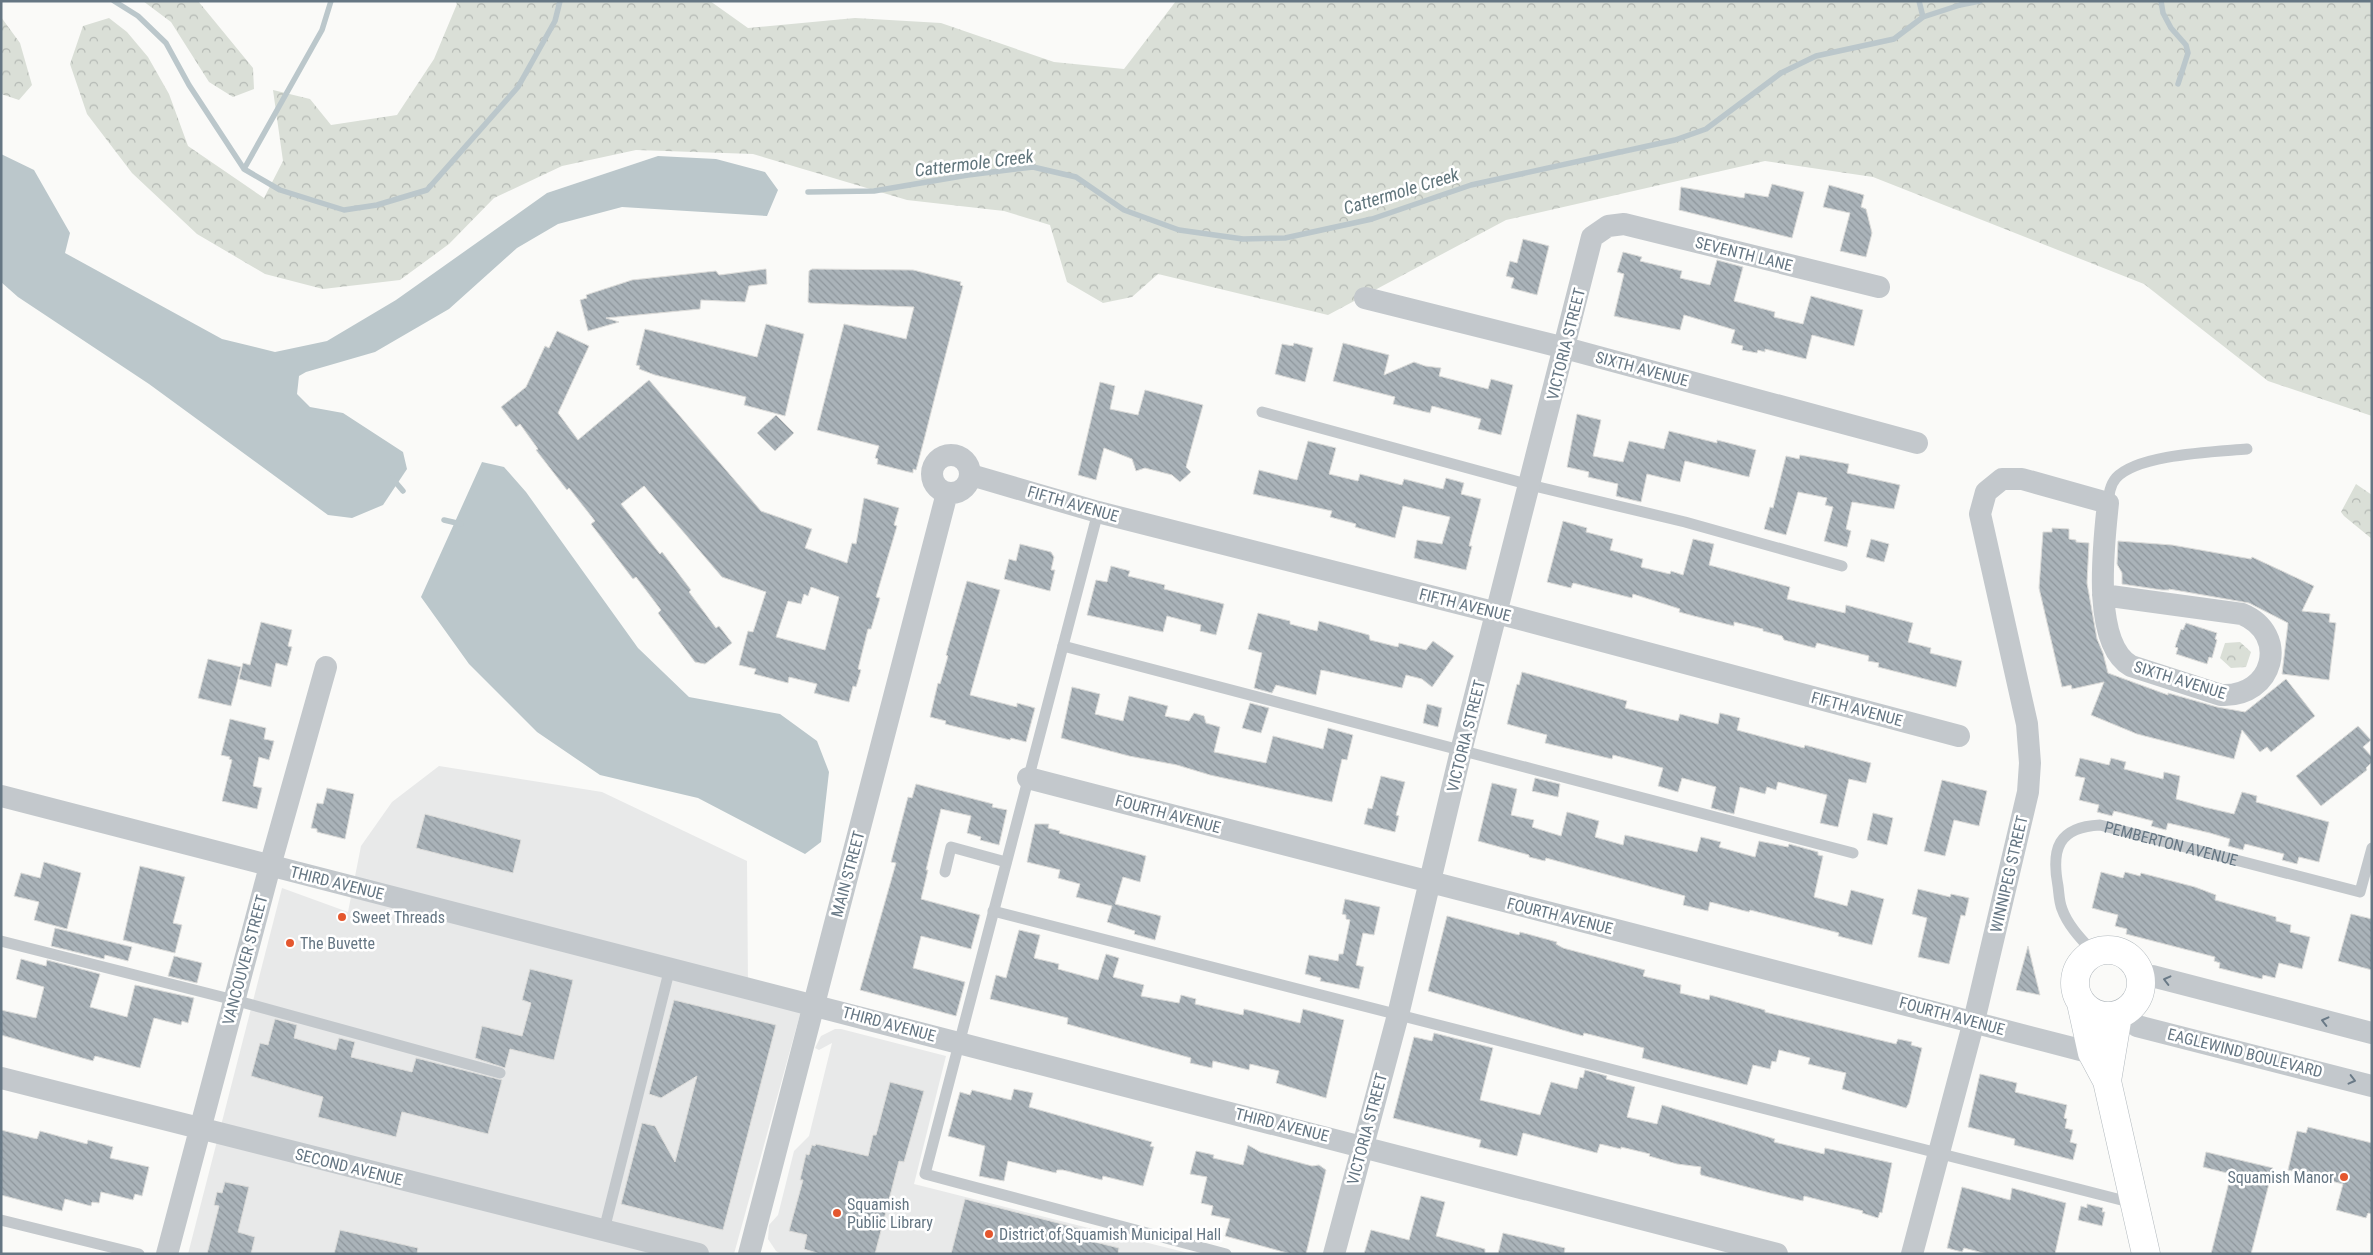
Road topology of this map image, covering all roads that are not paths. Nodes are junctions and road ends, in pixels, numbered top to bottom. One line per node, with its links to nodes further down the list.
1 (1608, 226): 2 (street, SEVENTH LANE); 4 (street, VICTORIA STREET)
2 (1879, 287)
3 (1365, 298): 4 (street, SIXTH AVENUE)
4 (1565, 348): 6 (street, SIXTH AVENUE); 9 (street, VICTORIA STREET)
5 (1262, 412): 9 (lane)
6 (1917, 443)
7 (2247, 449): 11 (lane)
8 (971, 475): 10 (street); 10 (street); 12 (street, FIFTH AVENUE)
9 (1530, 485): 13 (lane); 15 (street, VICTORIA STREET)
10 (947, 493): 35 (street, MAIN STREET)
11 (2108, 503): 14 (street, SIXTH AVENUE); 38 (street, WINNIPEG STREET)
12 (1098, 512): 15 (street, FIFTH AVENUE); 16 (lane)
13 (1842, 566)
14 (2103, 595): 14 (street, SIXTH AVENUE)
15 (1498, 613): 18 (street, FIFTH AVENUE); 19 (street, VICTORIA STREET)
16 (1063, 646): 19 (lane); 20 (lane)
17 (326, 667): 25 (street, VANCOUVER STREET)
18 (1959, 736)
19 (1461, 751): 23 (lane); 27 (street, VICTORIA STREET)
20 (1028, 778): 24 (lane); 27 (street, FOURTH AVENUE)
21 (1, 796): 25 (street, THIRD AVENUE)
22 (2372, 848): 30 (lane, PEMBERTON AVENUE)
23 (1853, 853)
24 (1006, 862): 26 (lane); 28 (lane)
25 (270, 866): 31 (street, THIRD AVENUE); 33 (street, VANCOUVER STREET)
26 (945, 872)
27 (1429, 882): 37 (street, VICTORIA STREET); 38 (street, FOURTH AVENUE)
28 (993, 911): 37 (lane); 40 (lane)
29 (1, 941): 33 (lane)
30 (2094, 953): 32 (street); 34 (street)
31 (670, 968): 35 (street, THIRD AVENUE); 51 (lane)
32 (2141, 977): 36 (street); 39 (street, one-way to 32)
33 (234, 1000): 42 (lane); 46 (street, VANCOUVER STREET)
34 (2082, 1003): 36 (street); 41 (street)
35 (814, 1004): 40 (street, THIRD AVENUE); 55 (street, MAIN STREET)
36 (2120, 1014): 44 (street); 45 (street, EAGLEWIND BOULEVARD, one-way to 45)
37 (1398, 1015): 47 (street, VICTORIA STREET); 48 (lane)
38 (1974, 1022): 41 (street, FOURTH AVENUE); 48 (street, WINNIPEG STREET)
39 (2372, 1033)
40 (959, 1042): 47 (street, THIRD AVENUE); 56 (lane)
41 (2092, 1053): 44 (street)
42 (500, 1073)
43 (1, 1078): 46 (street, SECOND AVENUE)
44 (2107, 1081): 49 (street)
45 (2372, 1086)
46 (200, 1129): 51 (street, SECOND AVENUE); 53 (street, VANCOUVER STREET)
47 (1362, 1145): 57 (street, VICTORIA STREET); 58 (street, THIRD AVENUE)
48 (1938, 1154): 49 (lane); 59 (street, WINNIPEG STREET)
49 (2135, 1204): 60 (street)
50 (1, 1220): 52 (lane)
51 (604, 1230): 54 (street, SECOND AVENUE)
52 (139, 1254)
53 (167, 1254)
54 (698, 1254)
55 (749, 1254)
56 (1226, 1254)
57 (1334, 1254)
58 (1777, 1254)
59 (1912, 1254)
60 (2146, 1254)

